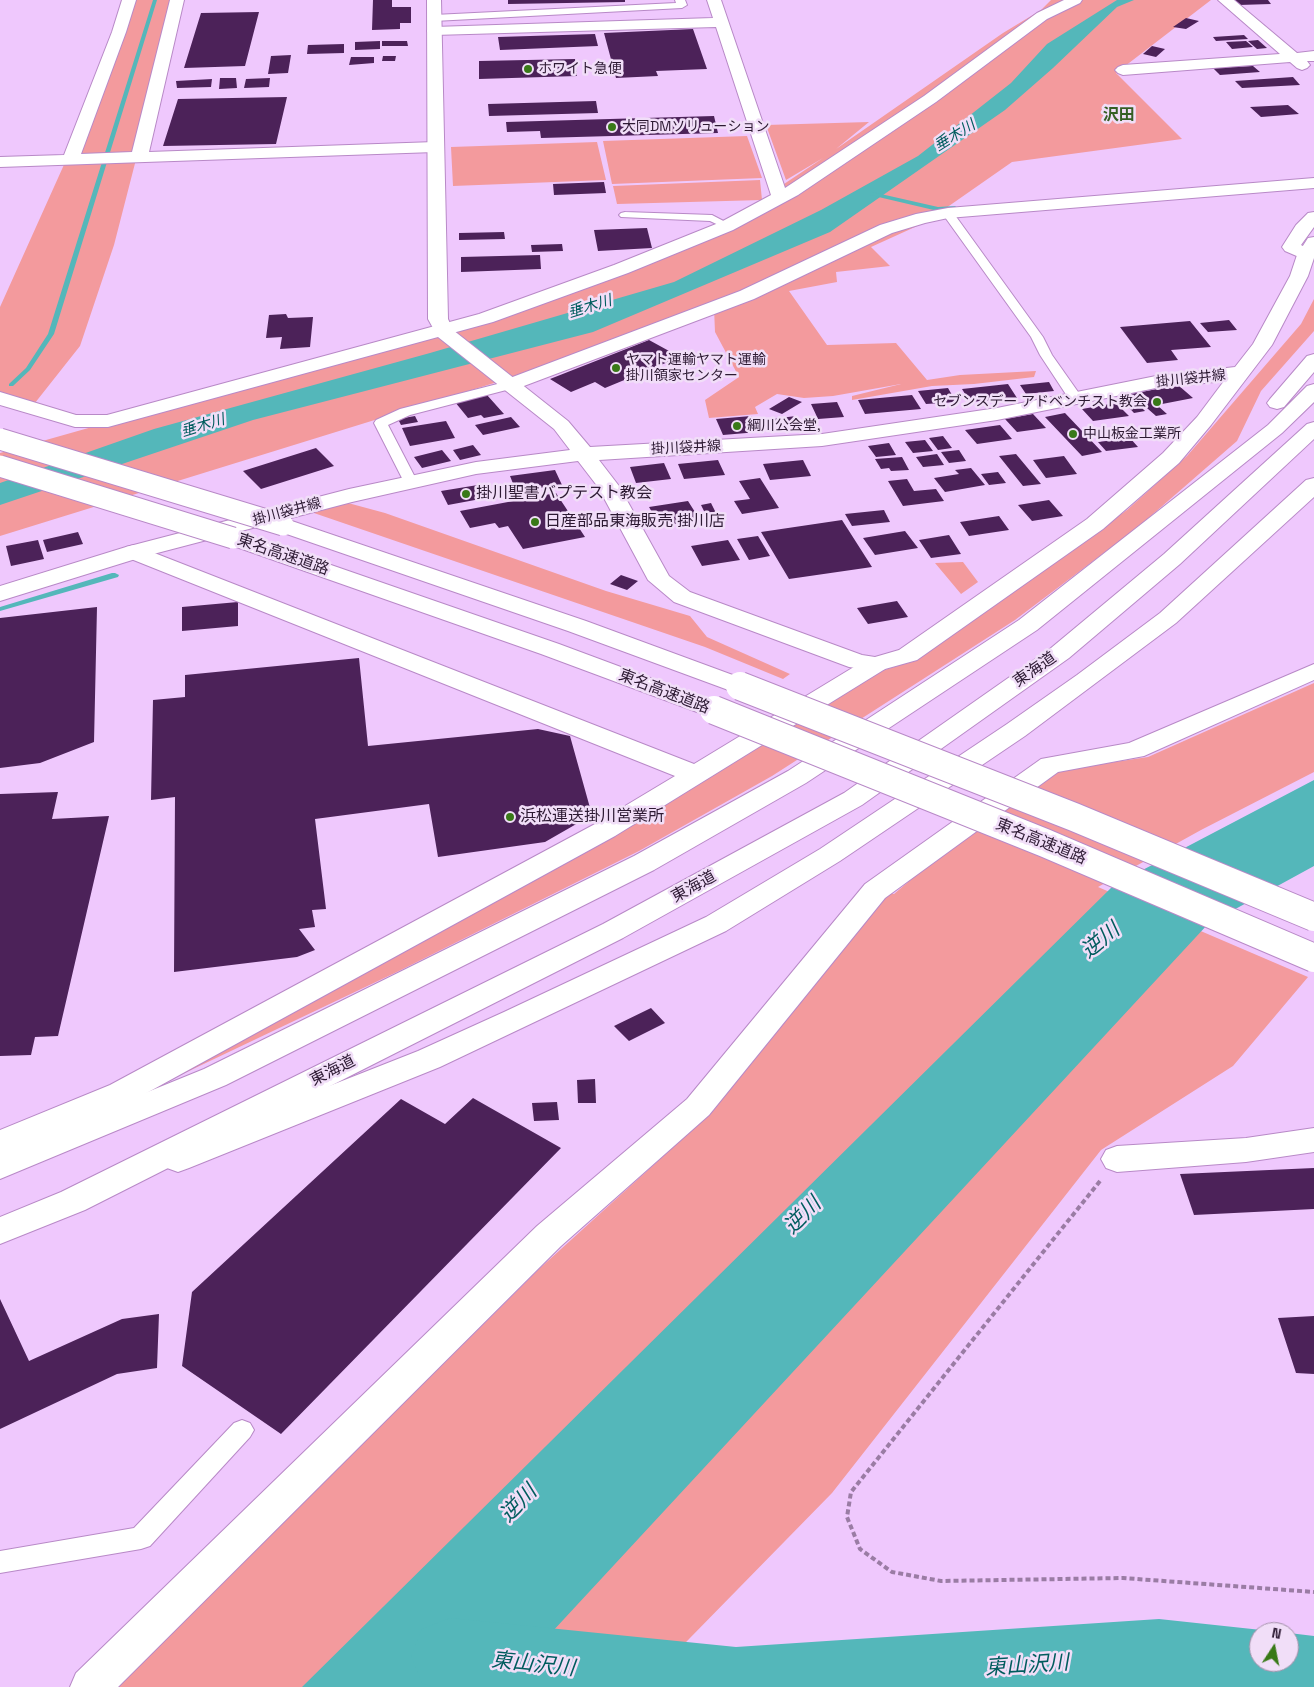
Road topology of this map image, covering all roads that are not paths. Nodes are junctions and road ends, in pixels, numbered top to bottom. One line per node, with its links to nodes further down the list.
1 (130, 0): 17 (main road)
2 (177, 0): 16 (main road)
3 (434, 0): 10 (main road)
4 (680, 0): 8 (lane)
5 (714, 0): 9 (main road)
6 (1075, 0): 20 (main road)
7 (1225, 0): 12 (main road)
8 (645, 3): 10 (lane)
9 (721, 22): 10 (main road); 20 (main road)
10 (434, 25): 15 (main road)
11 (1314, 56): 12 (main road)
12 (1293, 58): 13 (main road); 14 (main road)
13 (1123, 70)
14 (1314, 75)
15 (435, 147): 16 (main road); 26 (main road)
16 (131, 158): 17 (main road)
17 (75, 160): 18 (main road)
18 (0, 162)
19 (1314, 183): 21 (main road)
20 (780, 197): 24 (main road)
21 (948, 213): 29 (main road); 32 (lane)
22 (625, 215): 24 (lane)
23 (1314, 217): 25 (main road)
24 (727, 226): 26 (main road)
25 (1311, 252): 28 (main road, 掛川袋井線)
26 (444, 331): 29 (main road); 31 (main road)
27 (1314, 360): 37 (main road)
28 (1239, 373): 32 (main road, 掛川袋井線); 42 (main road)
29 (504, 381): 35 (main road); 38 (lane)
30 (1314, 390): 37 (main road)
31 (0, 398)
32 (1076, 399): 35 (main road, 掛川袋井線)
33 (1314, 428): 51 (main road, 東海道)
34 (0, 439): 45 (main road, 東名高速道路, bridge)
35 (585, 454): 38 (main road, 掛川袋井線); 42 (main road)
36 (0, 466): 46 (main road, 東名高速道路, bridge)
37 (1226, 469): 50 (main road)
38 (410, 481): 40 (main road, 掛川袋井線)
39 (1314, 485): 51 (main road)
40 (134, 552): 41 (main road, 掛川袋井線); 44 (main road)
41 (0, 594)
42 (876, 664): 44 (main road)
43 (1314, 671): 55 (main road)
44 (697, 775): 48 (main road)
45 (1314, 917)
46 (1314, 958)
47 (1314, 1140): 49 (main road)
48 (0, 1143)
49 (1117, 1159)
50 (0, 1166)
51 (74, 1201): 52 (main road, 東海道)
52 (0, 1230)
53 (242, 1430): 54 (lane)
54 (0, 1562)
55 (90, 1687)

